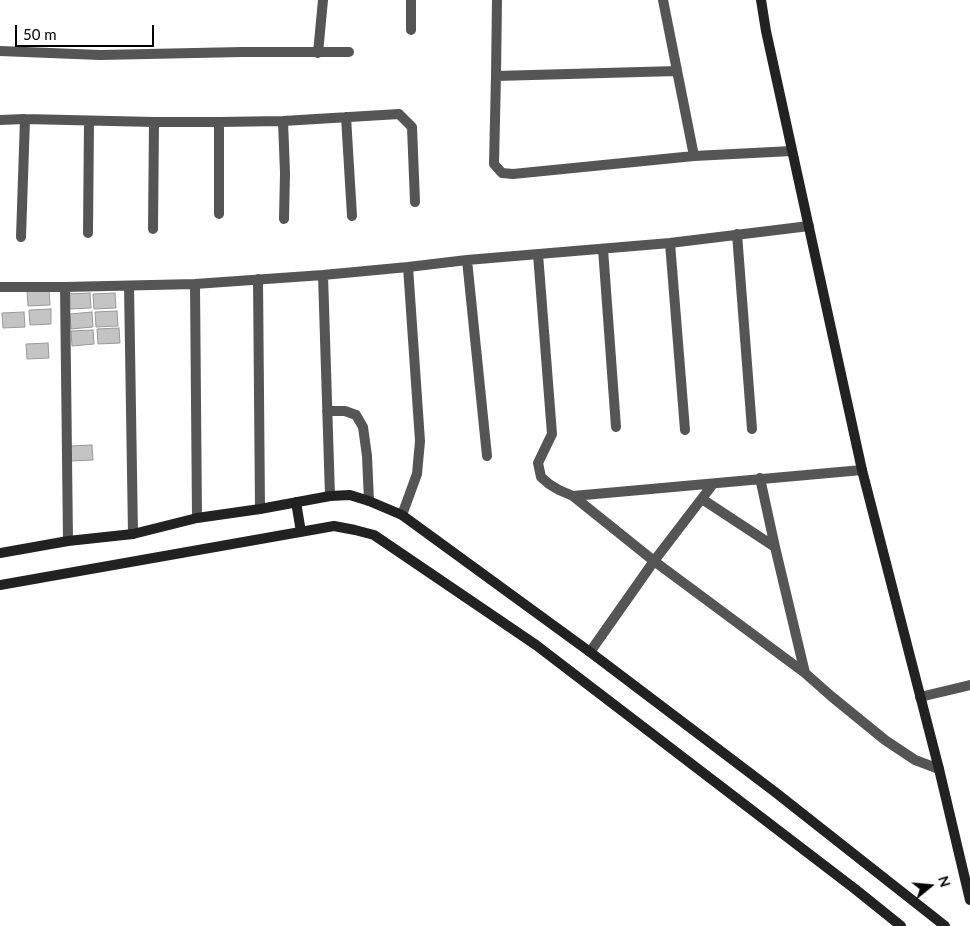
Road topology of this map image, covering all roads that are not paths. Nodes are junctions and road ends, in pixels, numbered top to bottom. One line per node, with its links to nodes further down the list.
1 (323, 0): 9 (street)
2 (411, 0): 6 (street)
3 (497, 0): 11 (street)
4 (663, 0): 10 (street)
5 (761, 0): 19 (street)
6 (410, 30)
7 (0, 50): 9 (street)
8 (349, 52): 9 (street)
9 (318, 53)
10 (677, 71): 11 (street); 20 (street)
11 (496, 76): 20 (street)
12 (346, 117): 15 (street); 21 (street); 23 (street)
13 (25, 119): 14 (street); 16 (street); 29 (street)
14 (0, 120)
15 (283, 120): 18 (street); 24 (street)
16 (88, 121): 17 (street); 27 (street)
17 (154, 122): 18 (street); 26 (street)
18 (219, 122): 22 (street)
19 (792, 150): 20 (street); 25 (street)
20 (694, 156)
21 (416, 202)
22 (219, 214)
23 (352, 216)
24 (284, 219)
25 (809, 226): 28 (street); 46 (street)
26 (153, 230)
27 (88, 233)
28 (737, 234): 30 (street); 43 (street)
29 (21, 237)
30 (670, 243): 31 (street); 44 (street)
31 (603, 249): 32 (street); 42 (street)
32 (538, 254): 33 (street); 50 (street)
33 (467, 260): 34 (street); 45 (street)
34 (408, 267): 35 (street); 55 (street)
35 (322, 274): 36 (street); 41 (street)
36 (258, 279): 37 (street); 54 (street)
37 (195, 284): 38 (street); 56 (street)
38 (129, 286): 40 (street); 58 (street)
39 (0, 287): 40 (street)
40 (66, 287): 59 (street)
41 (327, 411): 49 (street); 52 (street)
42 (616, 427)
43 (752, 429)
44 (685, 430)
45 (487, 456)
46 (862, 470): 47 (street); 67 (street)
47 (760, 478): 48 (street); 60 (street)
48 (713, 484): 50 (street); 51 (street)
49 (330, 496): 52 (street); 53 (street)
50 (573, 496): 62 (street)
51 (702, 499): 60 (street); 62 (street)
52 (369, 501): 55 (street)
53 (296, 502): 54 (street); 57 (street)
54 (260, 509): 56 (street)
55 (402, 515): 64 (street)
56 (198, 518): 58 (street)
57 (301, 532): 63 (street); 70 (street)
58 (133, 534): 59 (street)
59 (68, 541): 61 (street)
60 (775, 547): 65 (street)
61 (0, 553)
62 (654, 562): 64 (street); 65 (street)
63 (0, 586)
64 (590, 652): 71 (street)
65 (805, 673): 68 (street)
66 (970, 685): 67 (street)
67 (920, 697): 68 (street)
68 (939, 769): 69 (street)
69 (970, 900)
70 (901, 926)
71 (945, 926)

